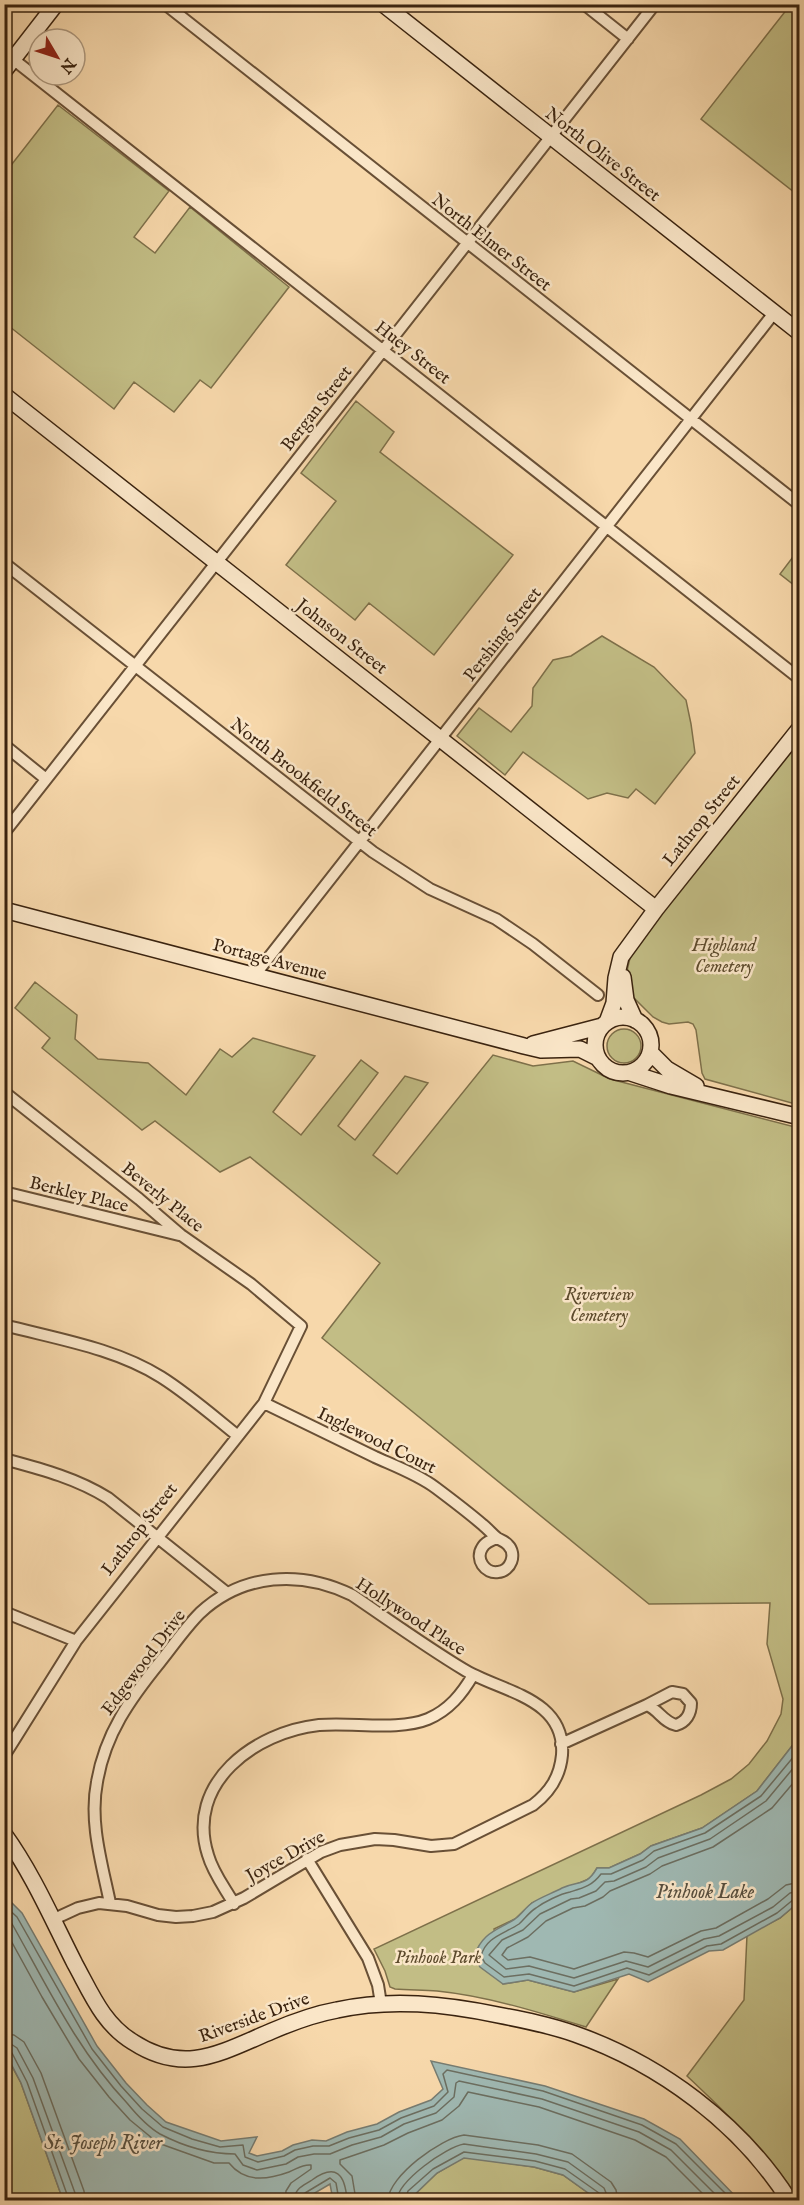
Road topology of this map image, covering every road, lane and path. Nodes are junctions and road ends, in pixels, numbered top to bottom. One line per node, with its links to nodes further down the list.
1 (57, 4): 7 (street)
2 (165, 4): 9 (street, North Elmer Street)
3 (383, 4): 8 (street, North Olive Street)
4 (584, 4): 6 (street)
5 (655, 4): 6 (street, Bergan Street)
6 (628, 39): 8 (street, Bergan Street)
7 (8, 61): 12 (street, Huey Street)
8 (551, 138): 9 (street, Bergan Street); 10 (street, North Olive Street)
9 (467, 243): 12 (street, Bergan Street); 14 (street, North Elmer Street)
10 (774, 313): 11 (street, North Olive Street); 14 (street, Pershing Street)
11 (800, 333)
12 (383, 350): 16 (street, Huey Street); 17 (street, Bergan Street)
13 (4, 395): 17 (street, Johnson Street)
14 (691, 419): 15 (street, North Elmer Street); 16 (street, Pershing Street)
15 (800, 505)
16 (606, 527): 20 (street, Huey Street); 22 (street, Pershing Street)
17 (217, 562): 19 (street, Bergan Street); 22 (street, Johnson Street)
18 (4, 563): 19 (street, North Brookfield Street)
19 (136, 666): 24 (street, Bergan Street); 26 (street, North Brookfield Street)
20 (800, 679)
21 (800, 728): 27 (street, Lathrop Street)
22 (441, 739): 26 (street, Pershing Street); 27 (street, Johnson Street)
23 (4, 745): 24 (street)
24 (46, 779): 25 (street, Bergan Street)
25 (4, 833)
26 (360, 842): 30 (street, Pershing Street); 31 (street, North Brookfield Street)
27 (656, 909): 29 (street, Lathrop Street)
28 (4, 910): 30 (street, Portage Avenue)
29 (635, 938): 32 (street, Lathrop Street); 33 (street, Lathrop Street)
30 (255, 975): 34 (street, Portage Avenue)
31 (598, 995)
32 (635, 1020): 33 (street); 35 (street)
33 (605, 1024): 34 (street, Portage Avenue); 36 (street)
34 (525, 1046): 36 (street, Portage Avenue)
35 (650, 1053): 37 (street); 39 (street)
36 (598, 1058): 37 (street)
37 (631, 1073): 39 (street)
38 (4, 1092): 42 (street, Beverly Place)
39 (709, 1094): 40 (street)
40 (800, 1117)
41 (4, 1192): 42 (street, Berkley Place)
42 (181, 1235): 44 (street, Beverly Place)
43 (4, 1325): 46 (street)
44 (301, 1326): 45 (street, Lathrop Street)
45 (264, 1403): 46 (street, Lathrop Street); 49 (street, Inglewood Court)
46 (238, 1436): 48 (street, Lathrop Street)
47 (4, 1459): 48 (street)
48 (157, 1537): 50 (street); 52 (street, Lathrop Street)
49 (497, 1538)
50 (227, 1593): 53 (street, Hollywood Place); 59 (street, Edgewood Drive)
51 (4, 1612): 52 (street)
52 (76, 1641): 56 (street, Lathrop Street)
53 (473, 1675): 55 (street, Hollywood Place); 60 (street)
54 (647, 1705): 55 (street)
55 (561, 1744): 58 (street, Joyce Drive)
56 (4, 1756)
57 (4, 1834): 61 (street, Riverside Drive)
58 (307, 1859): 60 (street, Joyce Drive); 62 (street)
59 (110, 1903): 60 (street, Joyce Drive); 61 (street, Joyce Drive)
60 (234, 1904)
61 (52, 1920): 62 (street, Riverside Drive)
62 (381, 2004): 63 (street, Riverside Drive)
63 (789, 2200)

